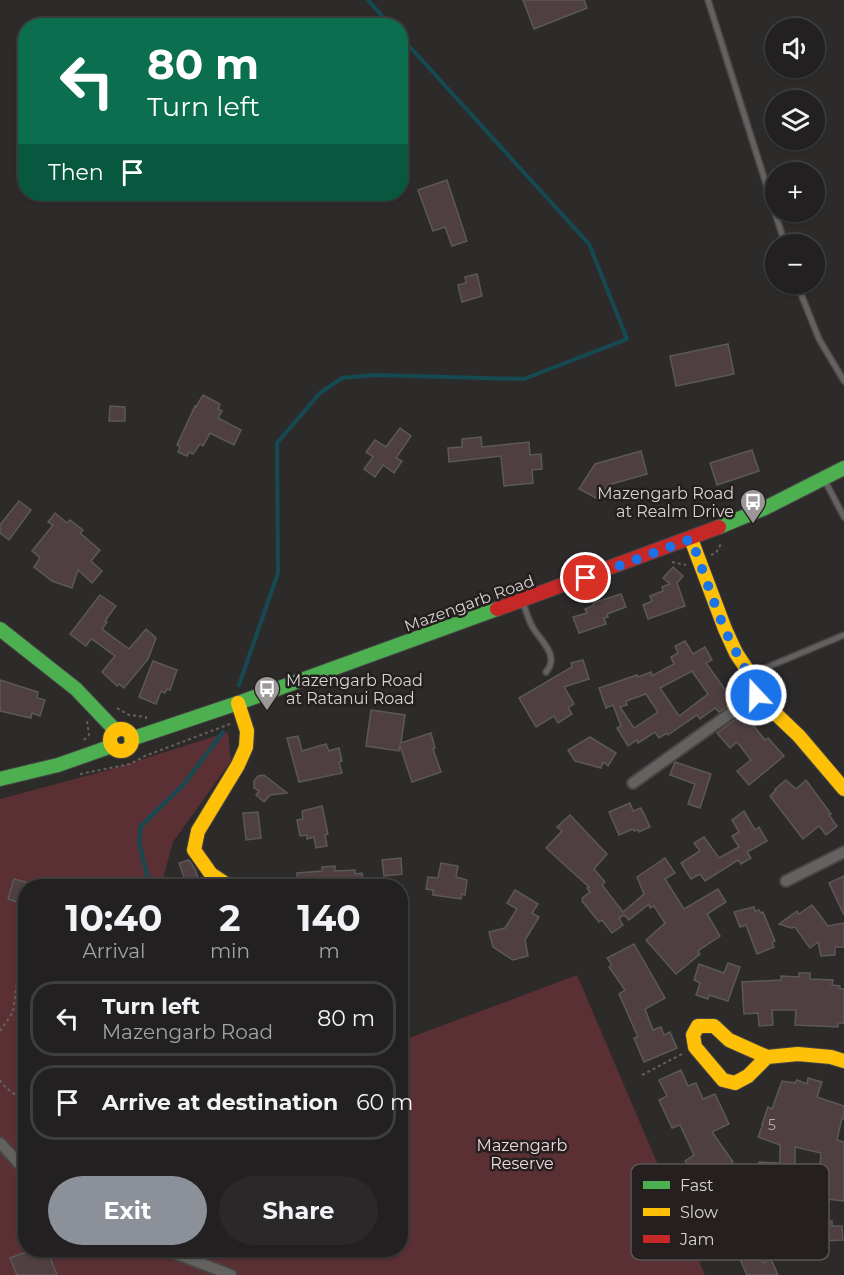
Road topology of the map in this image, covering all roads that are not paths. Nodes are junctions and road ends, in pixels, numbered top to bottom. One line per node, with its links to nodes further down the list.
1 (708, 0): 2 (lane)
2 (782, 234)
3 (801, 294): 4 (lane)
4 (844, 381)
5 (844, 468): 6 (main road, Mazengarb Road)
6 (823, 478): 7 (lane); 8 (main road, Mazengarb Road)
7 (844, 517)
8 (691, 539): 9 (main road, Mazengarb Road); 13 (main road)
9 (523, 601): 12 (lane); 15 (main road, Mazengarb Road)
10 (0, 629): 16 (main road)
11 (844, 634): 13 (lane)
12 (546, 672)
13 (750, 674): 14 (main road)
14 (756, 695): 20 (street); 21 (main road)
15 (238, 704): 17 (main road, Mazengarb Road); 23 (main road)
16 (116, 731): 17 (main road); 18 (main road)
17 (132, 739): 18 (main road, Mazengarb Road)
18 (112, 746): 19 (main road, Mazengarb Road)
19 (0, 779)
20 (633, 783)
21 (844, 789)
22 (844, 852): 24 (street)
23 (218, 879)
24 (786, 881)
25 (767, 1057): 25 (main road); 26 (main road)
26 (844, 1061)
27 (0, 1143): 28 (street)
28 (18, 1162)
29 (185, 1257): 30 (street)
30 (231, 1275)

